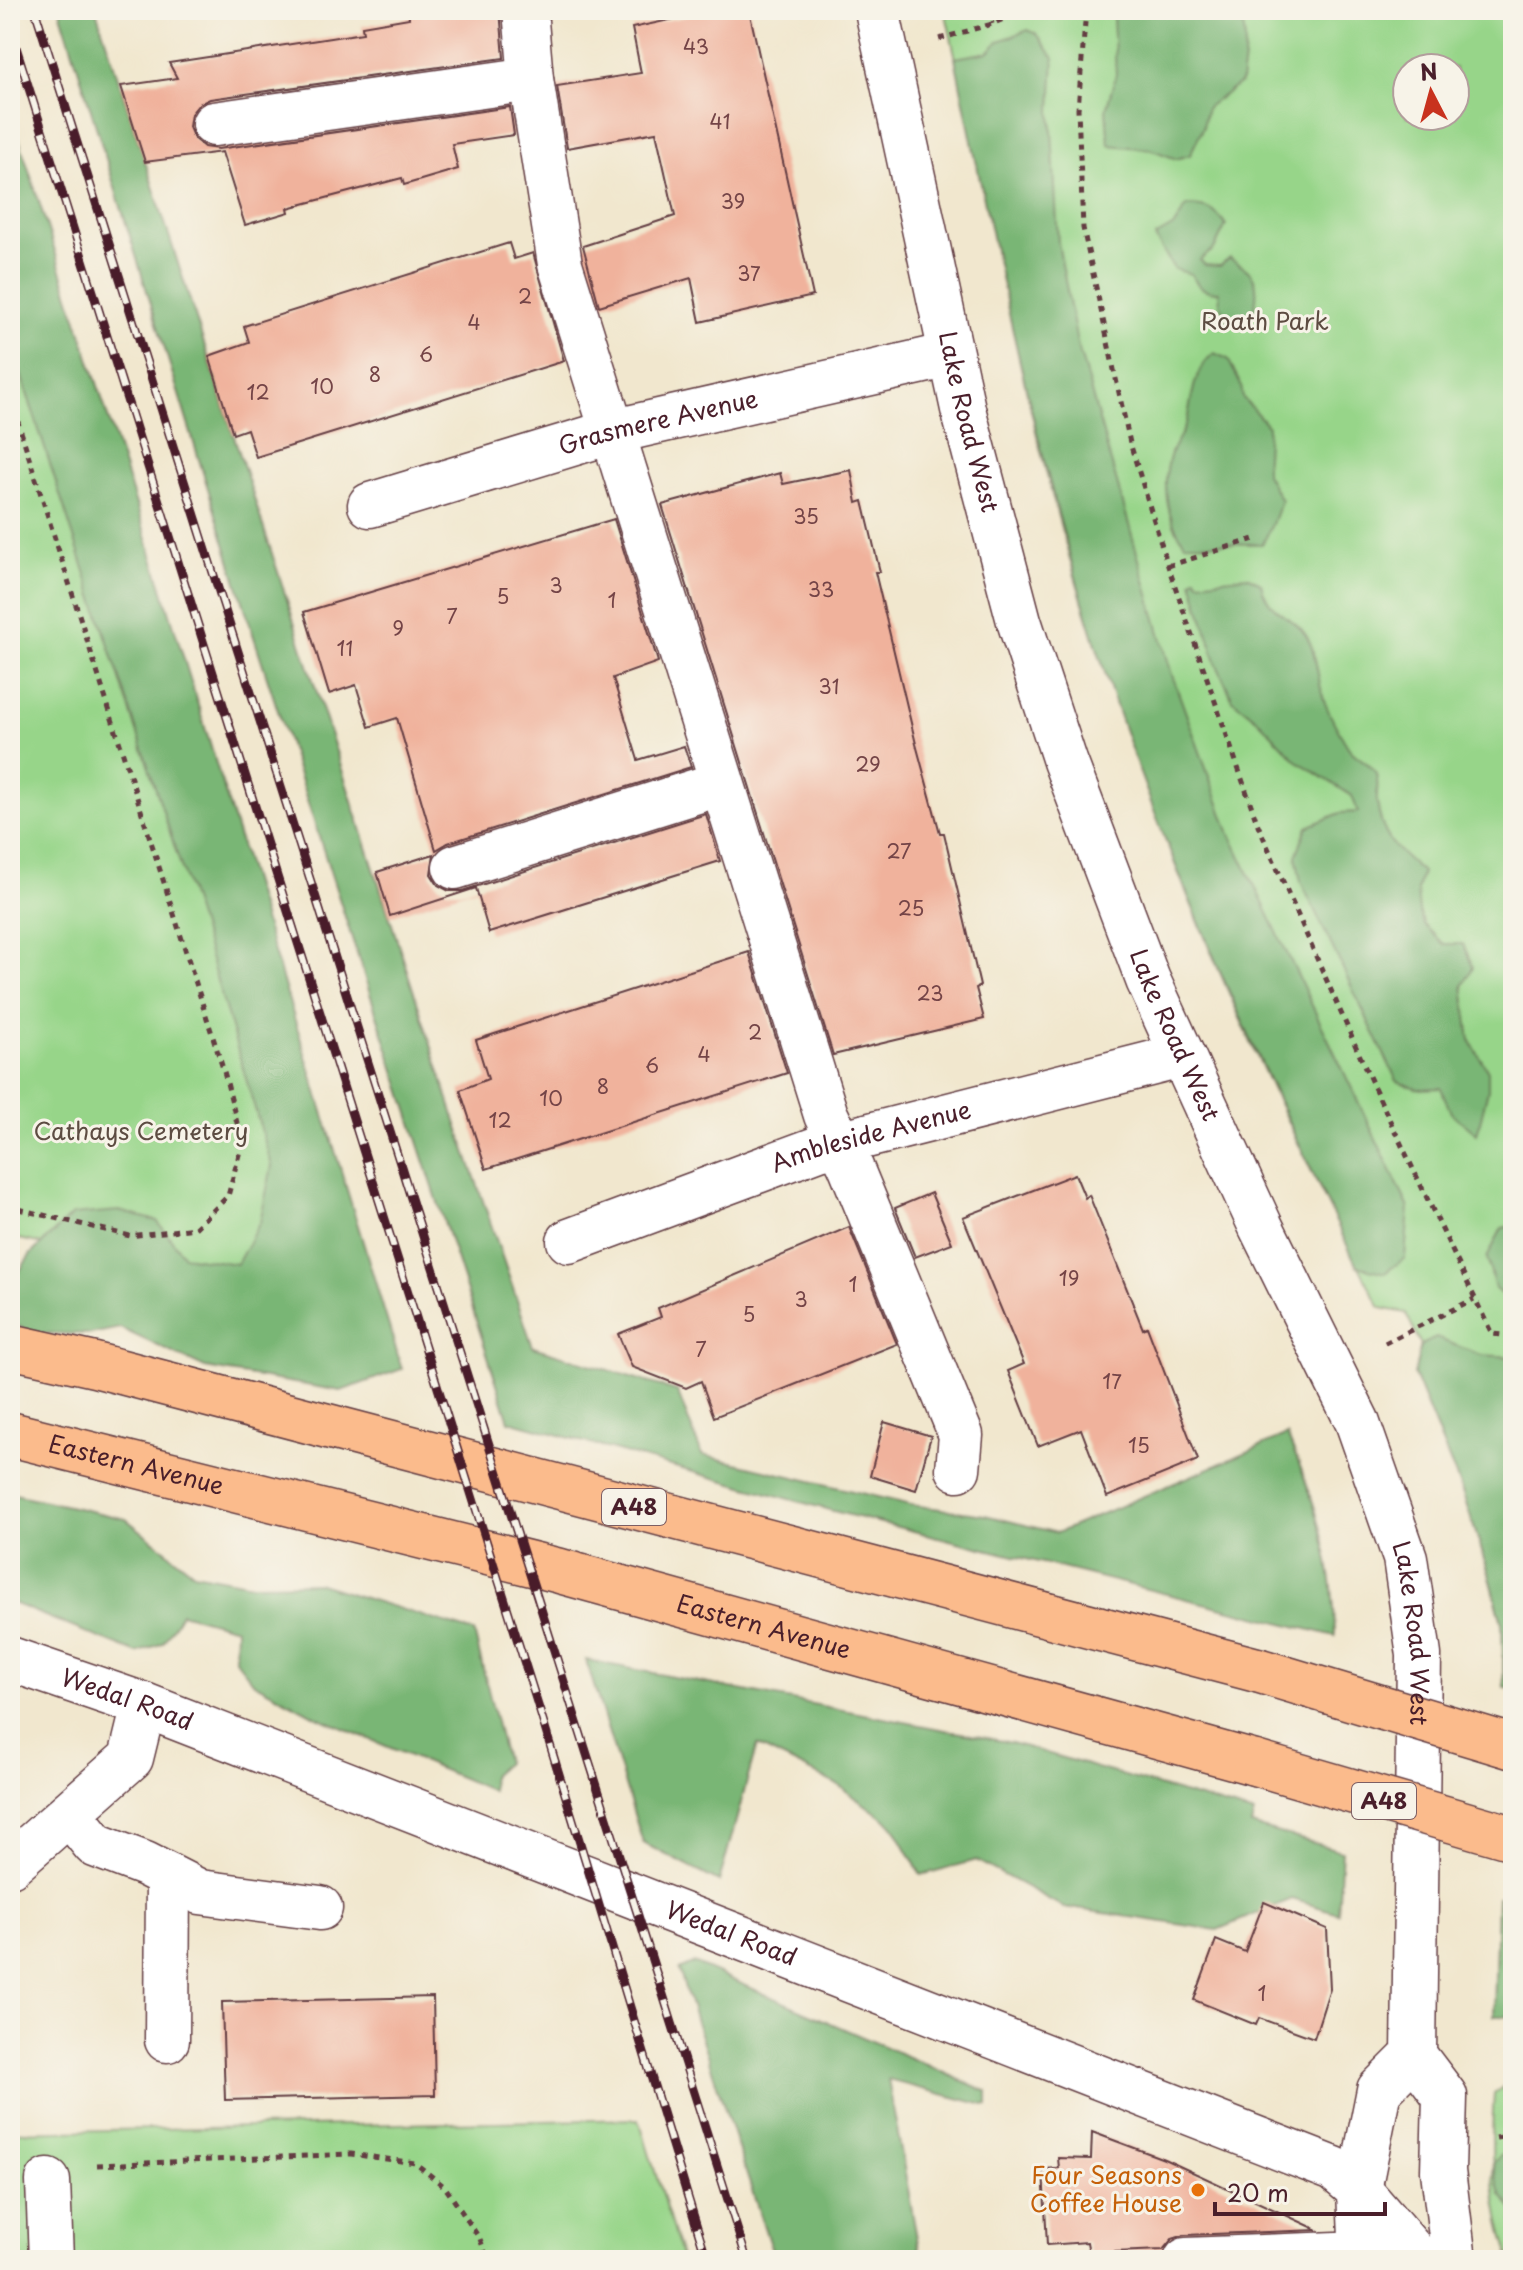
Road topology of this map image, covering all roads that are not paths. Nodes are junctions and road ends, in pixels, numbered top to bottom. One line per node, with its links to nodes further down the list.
1 (525, 10): 3 (street)
2 (877, 10): 5 (street, Lake Road West)
3 (531, 79): 4 (street); 6 (street)
4 (214, 124)
5 (950, 355): 6 (street, Grasmere Avenue); 10 (street, Lake Road West)
6 (611, 432): 7 (street, Grasmere Avenue); 8 (street)
7 (370, 505)
8 (719, 784): 9 (street); 11 (street)
9 (455, 867)
10 (1181, 1056): 11 (street, Ambleside Avenue); 26 (street, Lake Road West)
11 (839, 1142): 12 (street, Ambleside Avenue); 15 (street)
12 (569, 1241)
13 (10, 1346): 18 (highway, A48, bridge)
14 (10, 1434): 20 (highway, Eastern Avenue / A48, bridge)
15 (958, 1469)
16 (10, 1659): 17 (street, Wedal Road)
17 (144, 1705): 19 (street); 28 (street, Wedal Road)
18 (1513, 1747)
19 (70, 1814): 21 (street); 22 (street); 23 (street)
20 (1513, 1838)
21 (10, 1848)
22 (10, 1865)
23 (168, 1876): 24 (street); 25 (street)
24 (320, 1908)
25 (167, 2040)
26 (1414, 2055): 28 (street); 33 (street)
27 (48, 2181): 30 (street)
28 (1359, 2190): 29 (street); 32 (street, Wedal Road)
29 (1362, 2257): 31 (street)
30 (51, 2260)
31 (1186, 2260)
32 (1420, 2260)
33 (1454, 2260)

